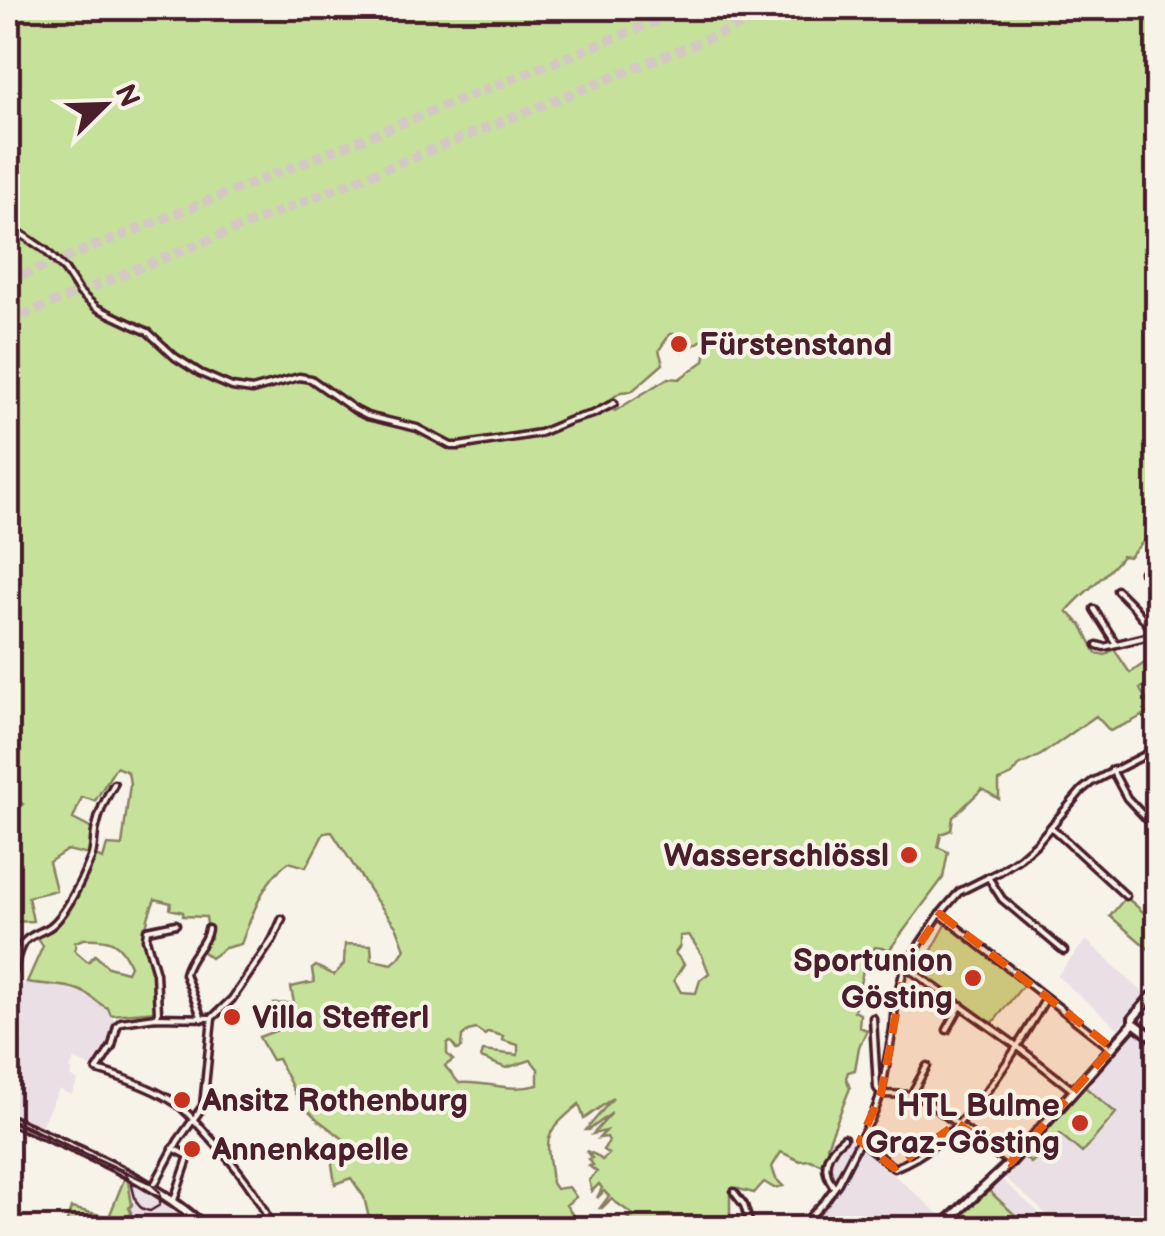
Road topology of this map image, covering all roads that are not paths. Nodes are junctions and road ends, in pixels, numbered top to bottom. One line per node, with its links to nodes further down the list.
1 (8, 225): 2 (street)
2 (614, 402)
3 (1143, 572): 4 (street)
4 (1158, 586)
5 (1117, 590): 7 (street)
6 (1094, 609): 8 (street)
7 (1157, 635): 8 (street)
8 (1116, 644): 9 (street)
9 (1097, 645)
10 (1158, 746): 11 (street)
11 (1112, 770): 13 (street); 14 (street)
12 (114, 784): 23 (street)
13 (1052, 827): 15 (street); 16 (street)
14 (1158, 832)
15 (988, 877): 17 (street); 21 (street)
16 (1126, 896)
17 (940, 914): 22 (street); 25 (street)
18 (282, 919): 28 (street)
19 (176, 924): 27 (street)
20 (208, 929): 30 (street)
21 (1064, 950)
22 (905, 966): 26 (street); 38 (street)
23 (8, 985)
24 (1157, 987): 31 (street)
25 (1046, 998): 34 (street); 35 (street)
26 (961, 1005): 32 (street); 34 (street)
27 (156, 1017): 30 (street); 41 (street)
28 (212, 1018): 30 (street); 41 (street)
29 (873, 1018): 38 (street)
30 (202, 1019)
31 (1134, 1024): 33 (street); 35 (street)
32 (946, 1030)
33 (1158, 1041)
34 (1018, 1047): 37 (street); 42 (street)
35 (1112, 1048): 37 (street)
36 (927, 1066): 39 (street)
37 (1075, 1091): 46 (street)
38 (881, 1094): 39 (street); 44 (street)
39 (911, 1095): 42 (street)
40 (8, 1119): 47 (street)
41 (194, 1119): 45 (street); 52 (street)
42 (958, 1123): 44 (street); 46 (street)
43 (844, 1138): 48 (street)
44 (860, 1141): 48 (street)
45 (173, 1148): 47 (street); 50 (street)
46 (1010, 1164): 55 (street)
47 (153, 1187): 50 (street)
48 (834, 1188): 54 (street)
49 (734, 1192): 53 (street)
50 (174, 1200): 51 (street)
51 (206, 1228)
52 (272, 1228)
53 (751, 1228)
54 (799, 1228)
55 (940, 1228)

